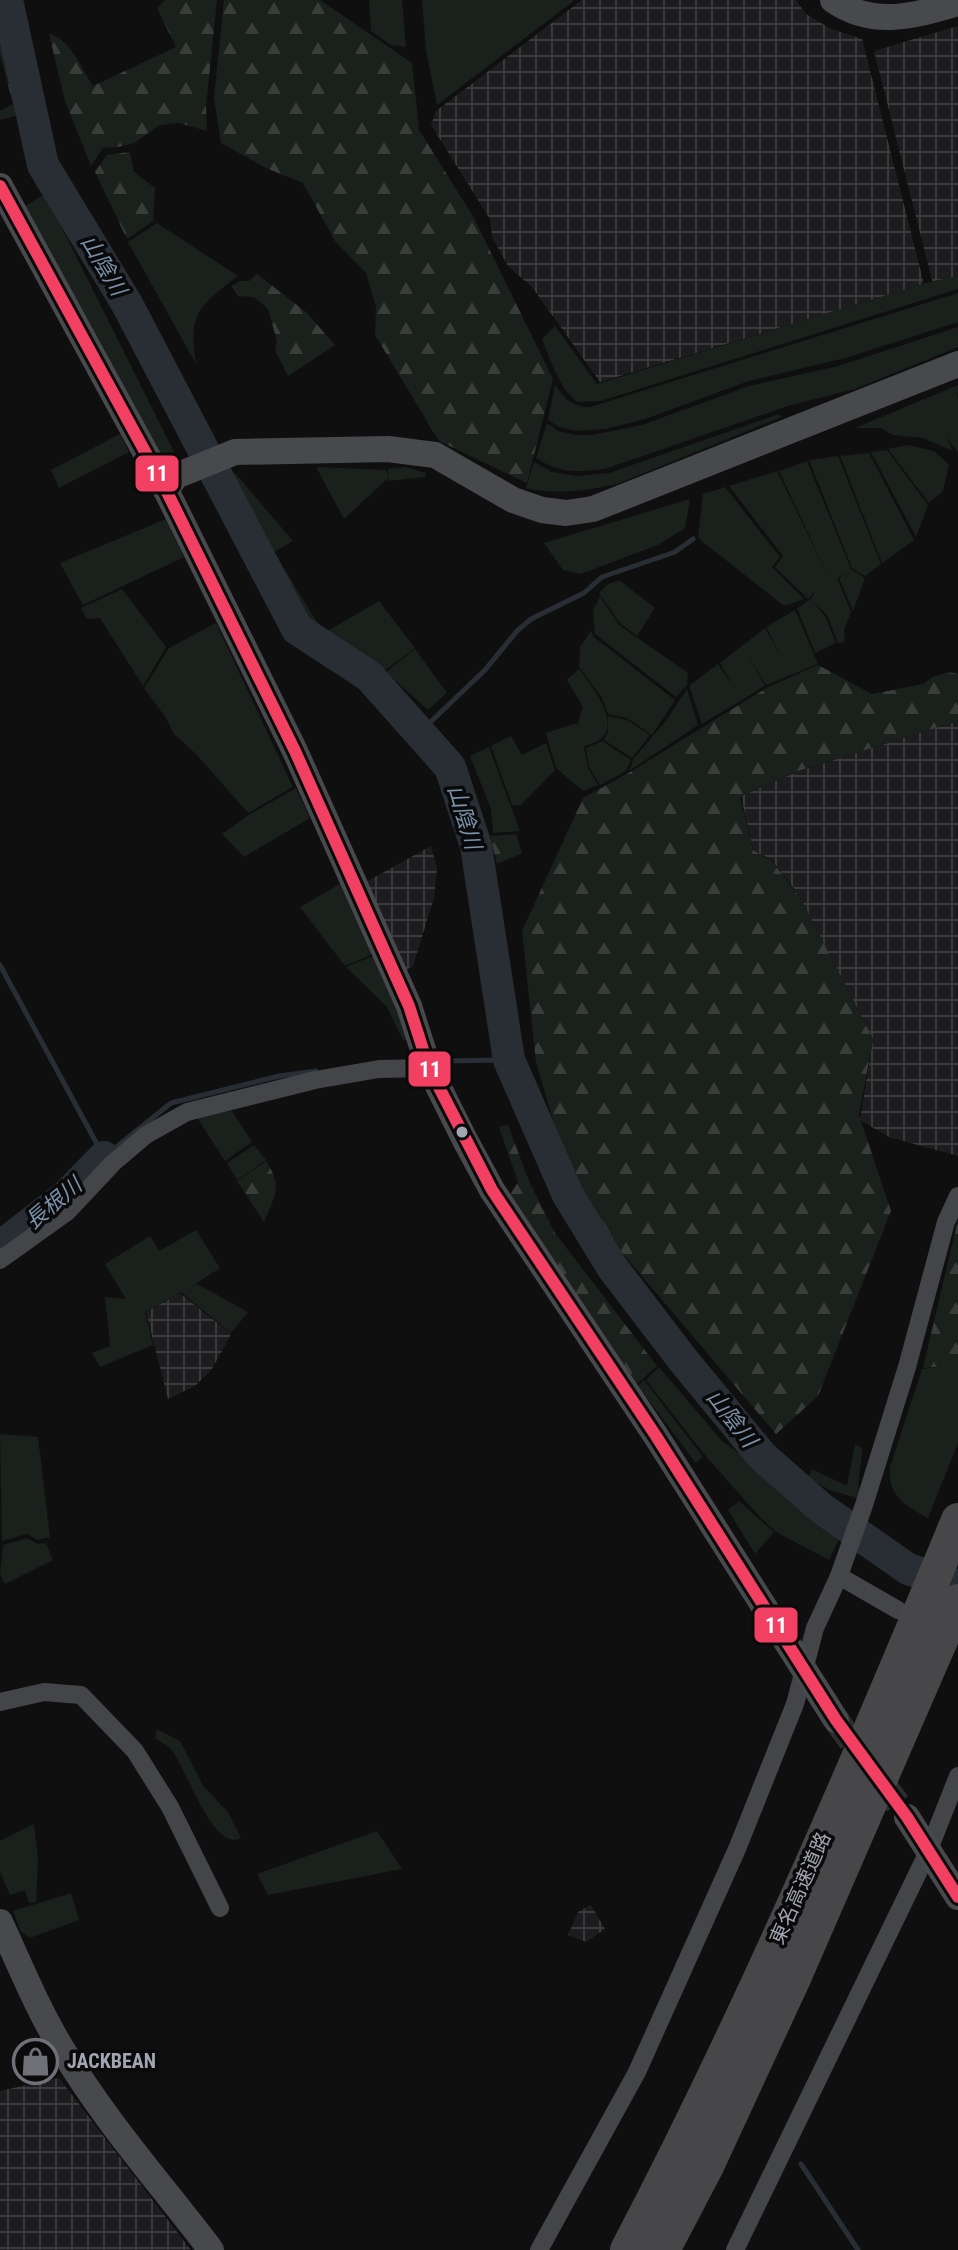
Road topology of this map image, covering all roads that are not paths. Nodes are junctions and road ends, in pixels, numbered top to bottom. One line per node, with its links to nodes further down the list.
1 (833, 0): 2 (main road)
2 (958, 3)
3 (0, 186): 5 (main road)
4 (958, 364): 5 (main road)
5 (171, 483): 6 (main road)
6 (429, 1068): 8 (street); 12 (main road)
7 (958, 1196): 10 (street)
8 (0, 1260)
9 (954, 1529): 11 (highway, 東名高速道路)
10 (841, 1570): 11 (street); 12 (street)
11 (931, 1613): 24 (highway, 東名高速道路); 25 (highway, 東名高速道路)
12 (803, 1669): 14 (main road); 23 (street)
13 (0, 1702): 19 (street)
14 (836, 1720)
15 (958, 1776): 17 (street)
16 (907, 1817): 17 (main road)
17 (928, 1852): 18 (main road); 26 (street)
18 (958, 1897)
19 (220, 1908)
20 (0, 1922): 21 (main road)
21 (8, 1960): 22 (main road)
22 (211, 2250)
23 (539, 2250)
24 (627, 2250)
25 (663, 2250)
26 (735, 2250)

